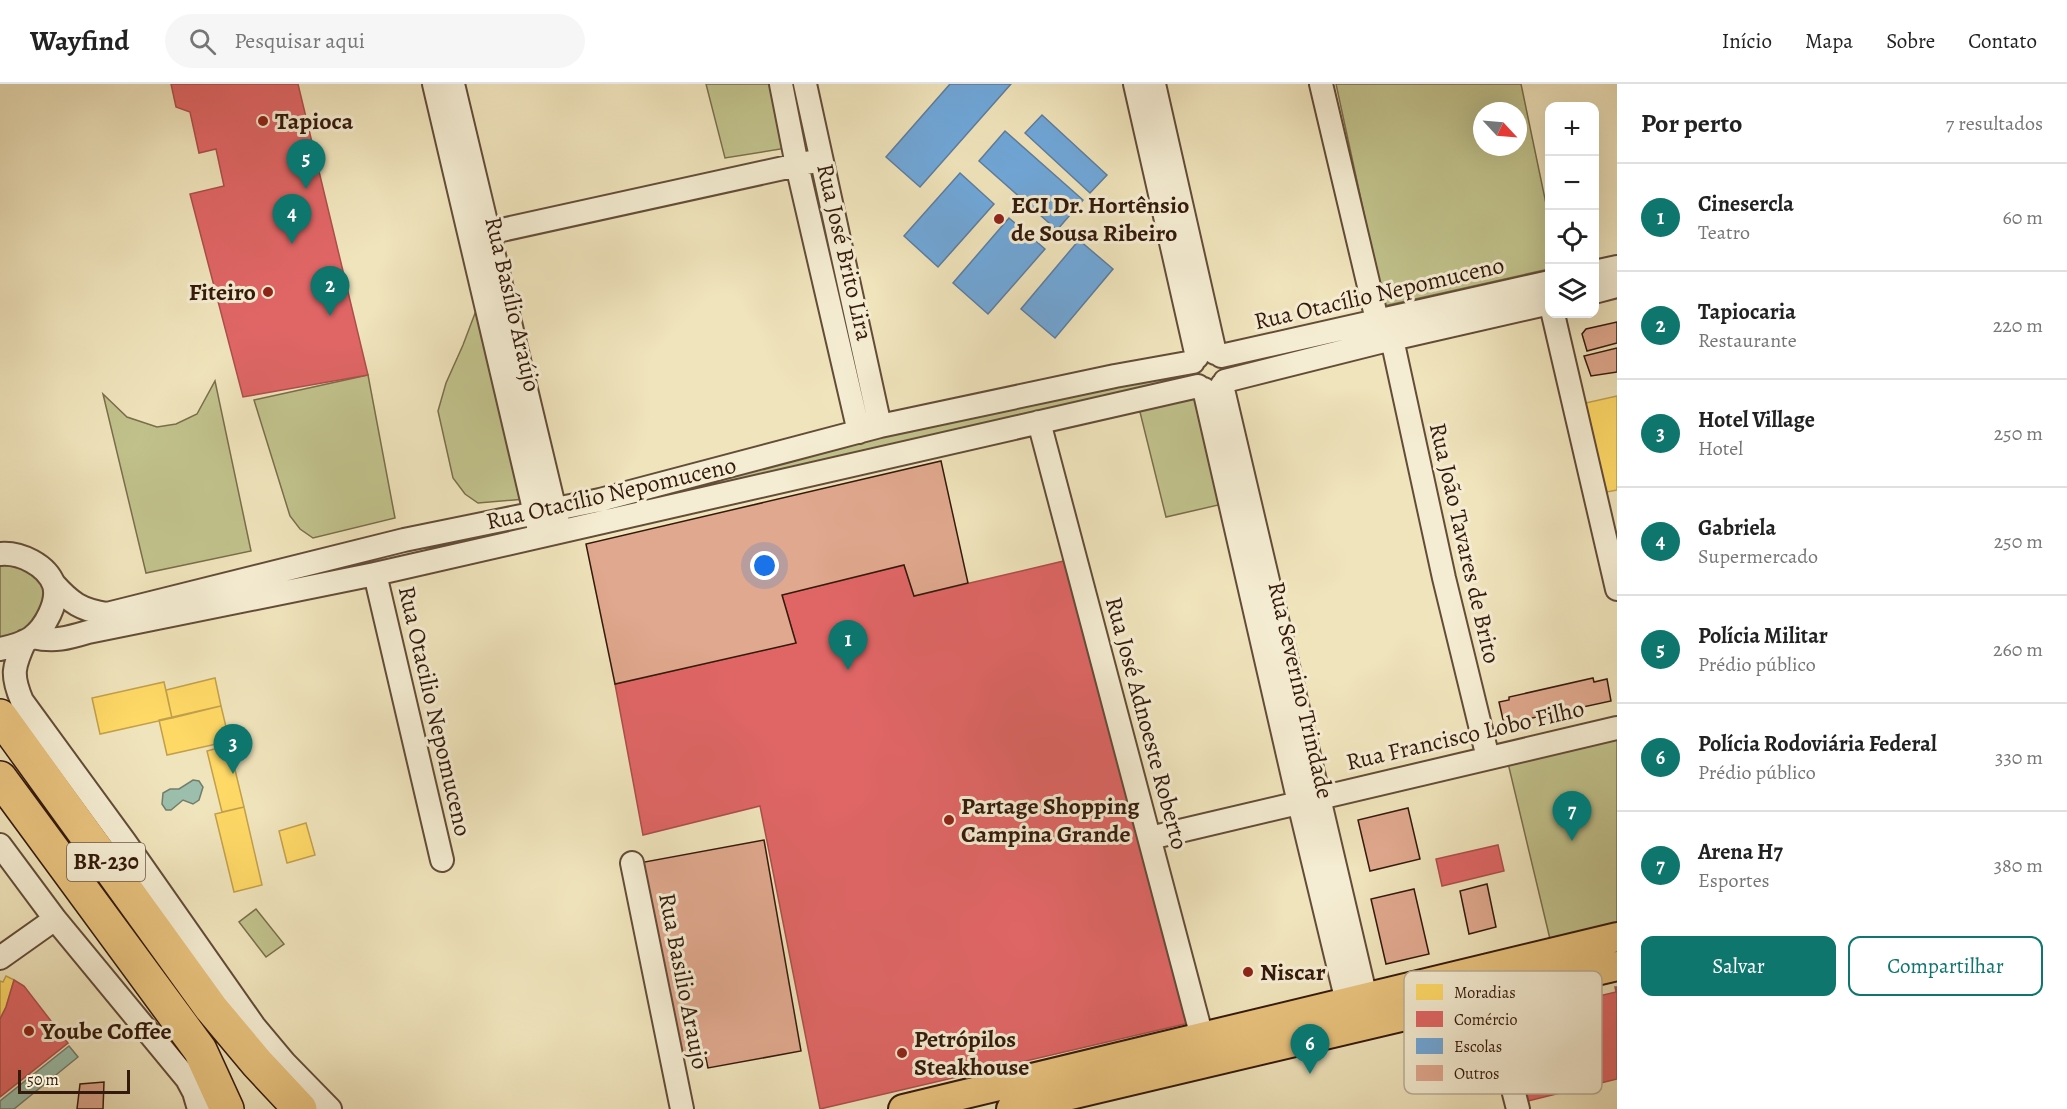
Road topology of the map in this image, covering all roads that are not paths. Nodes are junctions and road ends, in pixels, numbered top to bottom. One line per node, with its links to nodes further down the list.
1 (434, 84): 25 (street, Rua Basílio Araújo)
2 (453, 84): 10 (street, Rua Basílio Araújo)
3 (781, 84): 9 (street, Rua José Brito Lira)
4 (805, 84): 8 (street, Rua José Brito Lira)
5 (1135, 84): 20 (street)
6 (1154, 84): 20 (street)
7 (1321, 84): 18 (street)
8 (821, 159): 9 (street); 23 (street, Rua José Brito Lira)
9 (797, 165): 10 (street); 23 (street, Rua José Brito Lira)
10 (488, 233): 25 (street, Rua Basílio Araújo)
11 (1617, 267): 12 (street)
12 (1599, 271)
13 (1545, 283): 18 (street, Rua Otacílio Nepomuceno)
14 (1617, 286): 15 (street)
15 (1599, 291)
16 (1545, 304): 19 (street, Rua Otacílio Nepomuceno)
17 (1554, 318): 24 (street)
18 (1377, 320): 20 (street, Rua Otacílio Nepomuceno)
19 (1392, 339): 21 (street, Rua Otacílio Nepomuceno); 36 (street, Rua João Tavares de Brito)
20 (1207, 357): 21 (street); 21 (street); 23 (street, Rua Otacílio Nepomuceno)
21 (1212, 385): 22 (street, Rua Otacílio Nepomuceno); 38 (street, Rua Severino Trindade)
22 (1039, 422): 26 (street, Rua Otacílio Nepomuceno); 39 (street, Rua José Adnoeste Roberto)
23 (869, 429): 25 (street, Rua Otacílio Nepomuceno)
24 (1610, 507): 30 (street)
25 (544, 511): 26 (street, Rua Basílio Araújo); 31 (street, Rua Otacílio Nepomuceno)
26 (550, 534): 28 (street, Rua Otacílio Nepomuceno)
27 (0, 554): 29 (street, Rua Otacílio Nepomuceno)
28 (375, 574): 31 (street, Rua Otacílio Nepomuceno); 41 (street, Rua Otacilio Nepomuceno)
29 (54, 584): 31 (street, Rua Otacílio Nepomuceno); 32 (street)
30 (1617, 589)
31 (143, 613): 32 (street, Rua Otacílio Nepomuceno)
32 (29, 639): 33 (street); 57 (street)
33 (0, 649)
34 (0, 716): 56 (highway, BR-230)
35 (1617, 728): 36 (street, Rua Francisco Lobo Filho)
36 (1488, 758): 38 (street, Rua Francisco Lobo Filho)
37 (0, 777): 55 (highway, BR-230)
38 (1309, 800): 39 (street, Rua Francisco Lobo Filho); 50 (street, Rua Severino Trindade)
39 (1150, 838): 52 (street, Rua José Adnoeste Roberto)
40 (0, 845): 43 (street)
41 (442, 860)
42 (632, 863): 58 (street, Rua Basilio Araujo)
43 (55, 919): 45 (street); 54 (street)
44 (1617, 937): 47 (main road)
45 (0, 958)
46 (1617, 966): 48 (main road)
47 (1477, 971)
48 (1596, 971)
49 (1404, 989): 50 (main road)
50 (1357, 1000): 52 (main road)
51 (1404, 1016): 60 (main road)
52 (1202, 1037): 59 (main road)
53 (1514, 1094): 61 (street)
54 (199, 1109)
55 (227, 1109)
56 (300, 1109)
57 (330, 1109)
58 (682, 1109)
59 (903, 1109)
60 (1011, 1109)
61 (1518, 1109)

